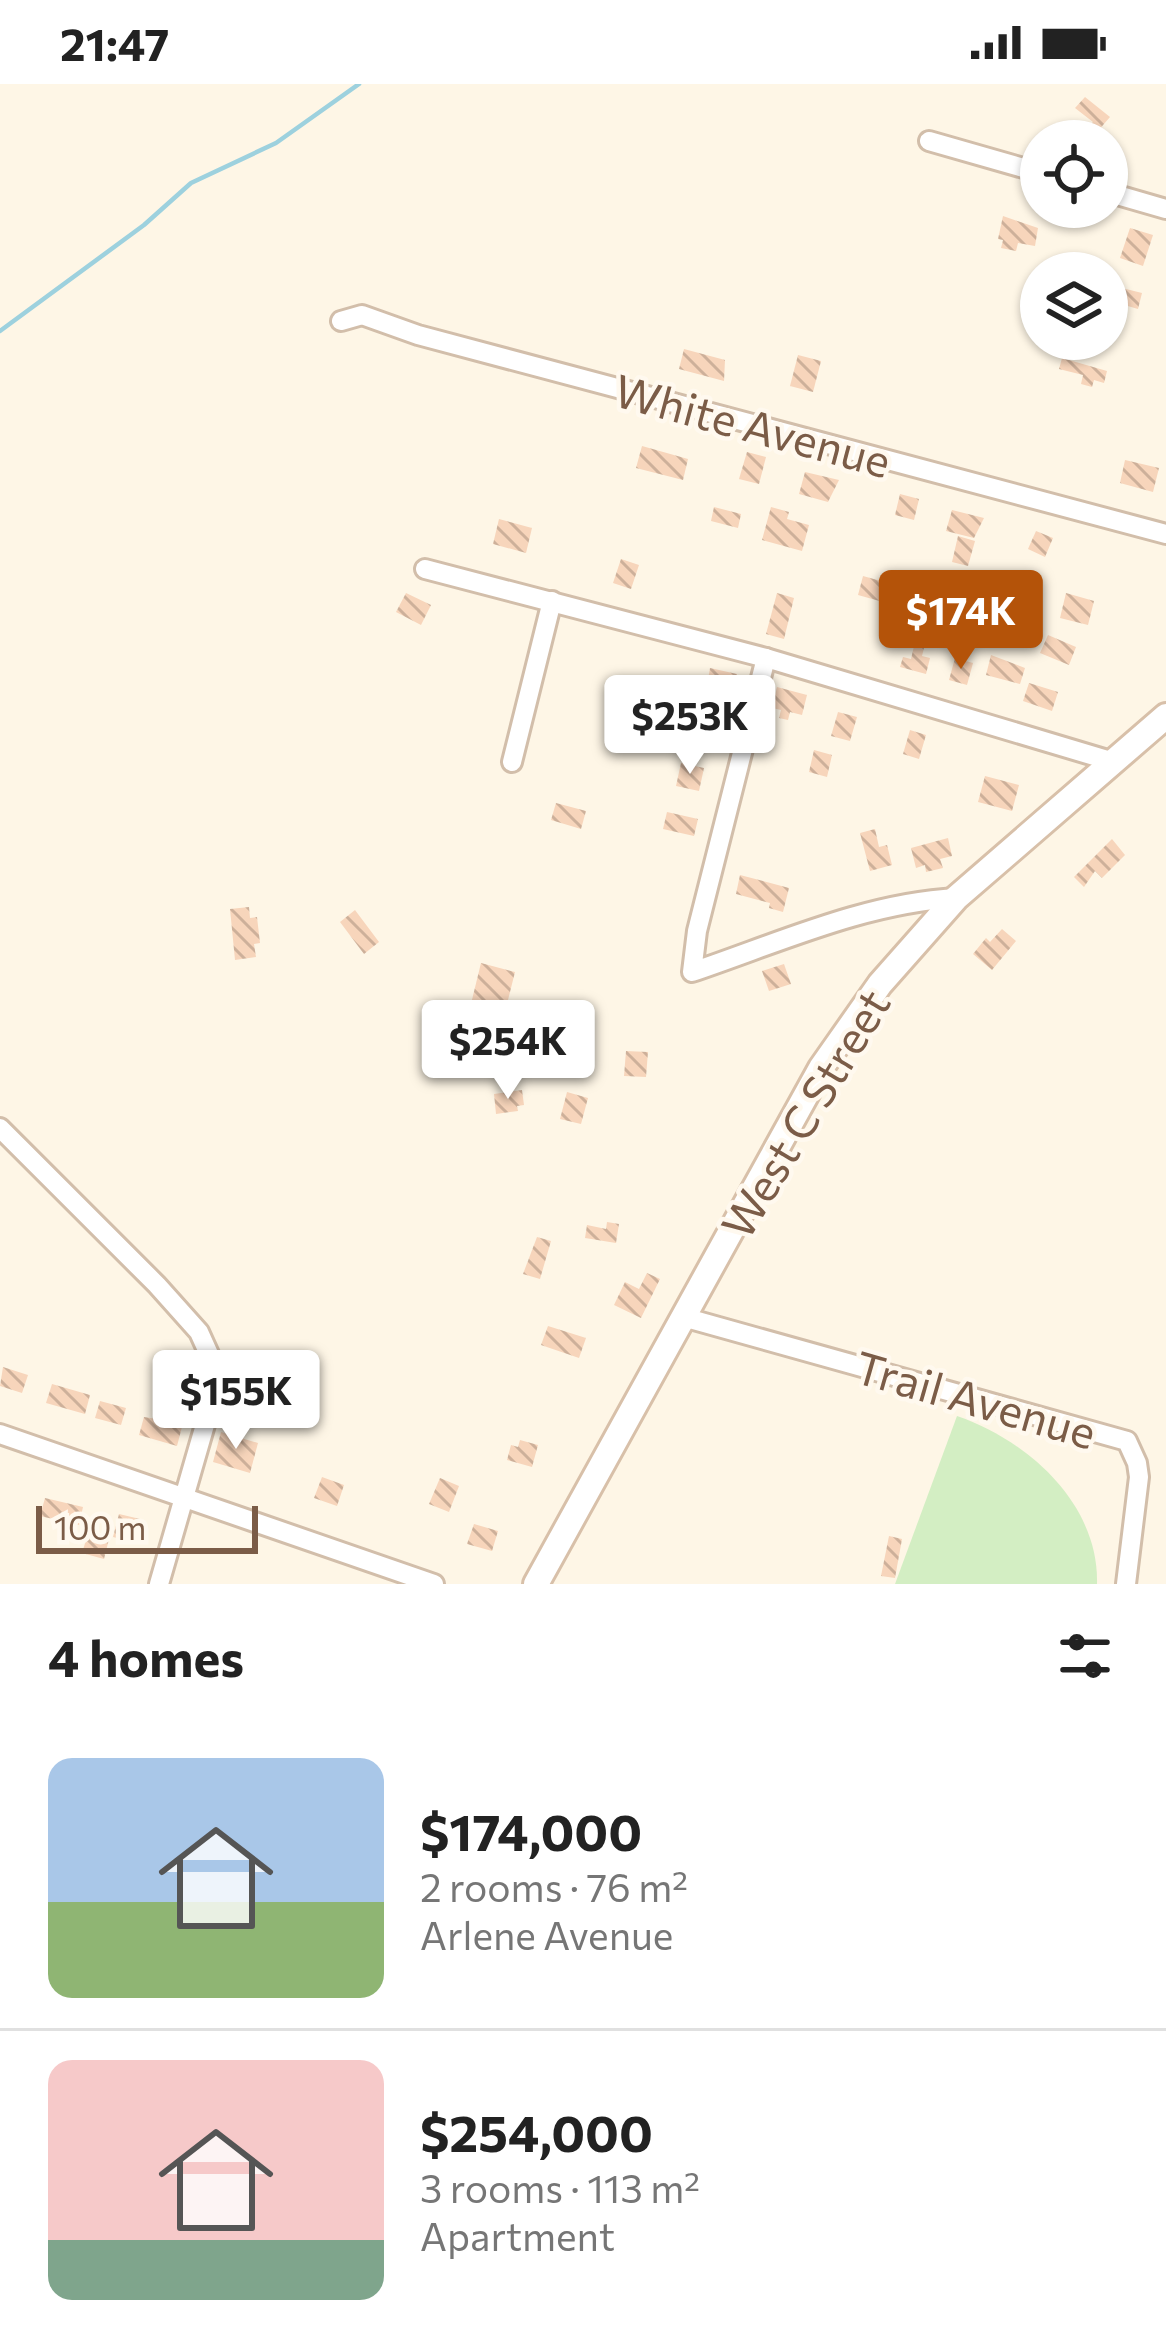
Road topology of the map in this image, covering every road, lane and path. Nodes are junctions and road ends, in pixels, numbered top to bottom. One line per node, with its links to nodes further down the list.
1 (929, 141): 2 (street)
2 (1020, 167)
3 (1128, 198): 4 (street)
4 (1166, 209)
5 (341, 321): 6 (street, White Avenue)
6 (1166, 534)
7 (425, 569): 8 (street)
8 (552, 601): 9 (street); 11 (street)
9 (766, 658): 12 (street); 13 (street)
10 (1166, 716): 12 (main road, West C Street)
11 (512, 761)
12 (1111, 761): 13 (main road, West C Street)
13 (956, 898): 15 (main road, West C Street)
14 (0, 1128): 17 (street)
15 (683, 1317): 20 (main road, West C Street); 21 (street, Trail Avenue)
16 (0, 1434): 17 (street)
17 (183, 1496): 18 (street); 19 (street)
18 (159, 1584)
19 (434, 1584)
20 (536, 1584)
21 (1126, 1584)

